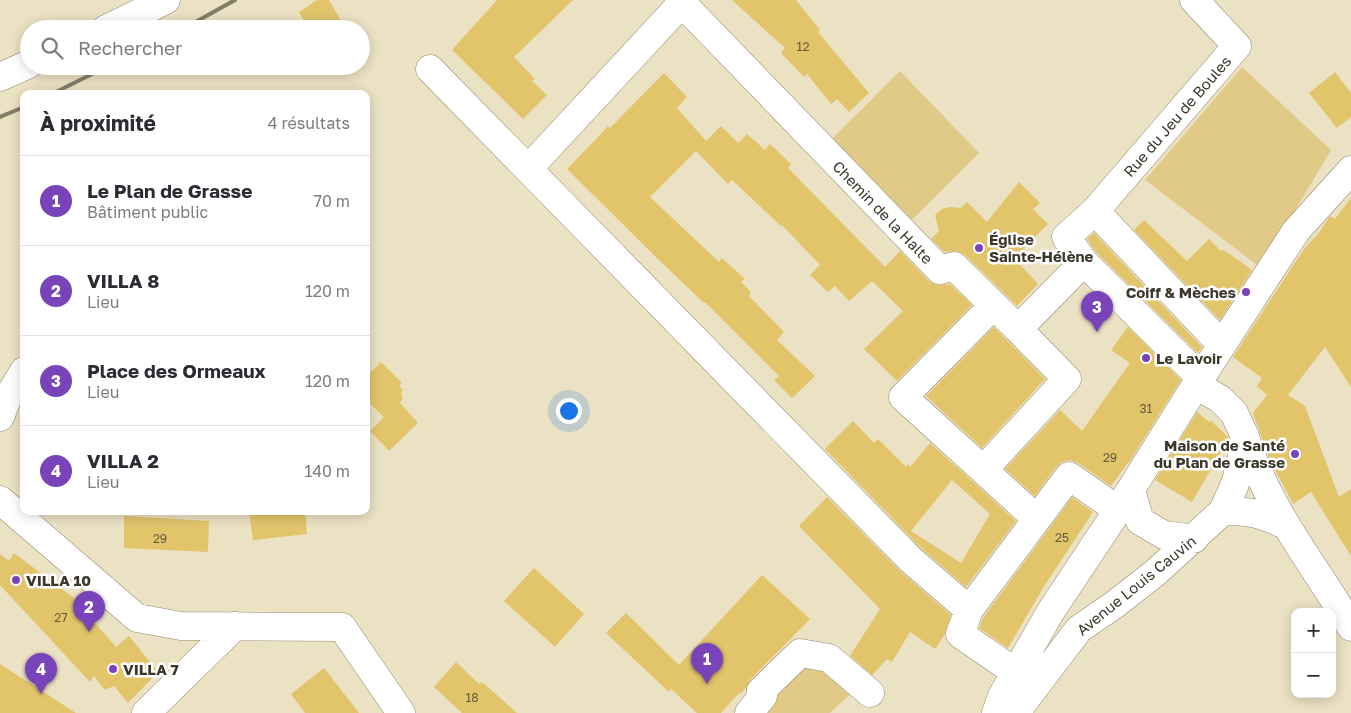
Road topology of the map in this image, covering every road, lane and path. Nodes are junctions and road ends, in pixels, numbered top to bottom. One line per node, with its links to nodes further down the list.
1 (166, 0): 4 (street)
2 (1194, 0): 10 (street, Rue du Jeu de Boules)
3 (680, 1): 8 (street); 12 (street, Chemin de la Halte)
4 (125, 20)
5 (20, 68): 7 (street)
6 (430, 69): 8 (street)
7 (0, 77)
8 (528, 169): 26 (street)
9 (1351, 170): 14 (street)
10 (1095, 211): 11 (street, Rue du Jeu de Boules); 14 (street)
11 (1084, 262): 13 (street); 16 (street)
12 (994, 305): 13 (street, Chemin de la Halte); 19 (street)
13 (1018, 329): 19 (street, Chemin de la Halte)
14 (1222, 345): 16 (street)
15 (20, 378): 17 (street)
16 (1198, 381): 18 (street); 21 (street)
17 (0, 417)
18 (1245, 436): 22 (street, Avenue Louis Cauvin); 24 (street)
19 (984, 469): 23 (street)
20 (0, 500): 28 (street)
21 (1125, 500): 23 (street); 25 (street); 27 (street)
22 (1222, 511): 24 (street); 25 (street, Avenue Louis Cauvin)
23 (1037, 519): 26 (street)
24 (1285, 524): 29 (street)
25 (1194, 538): 30 (street, Avenue Louis Cauvin)
26 (969, 610): 31 (street)
27 (1051, 611): 30 (street); 31 (street)
28 (235, 626): 33 (street); 34 (street)
29 (1351, 627)
30 (1079, 629): 37 (street, Avenue Louis Cauvin)
31 (1016, 672): 36 (street)
32 (870, 693): 35 (street)
33 (146, 713)
34 (401, 713)
35 (749, 713)
36 (996, 713)
37 (1018, 713)

